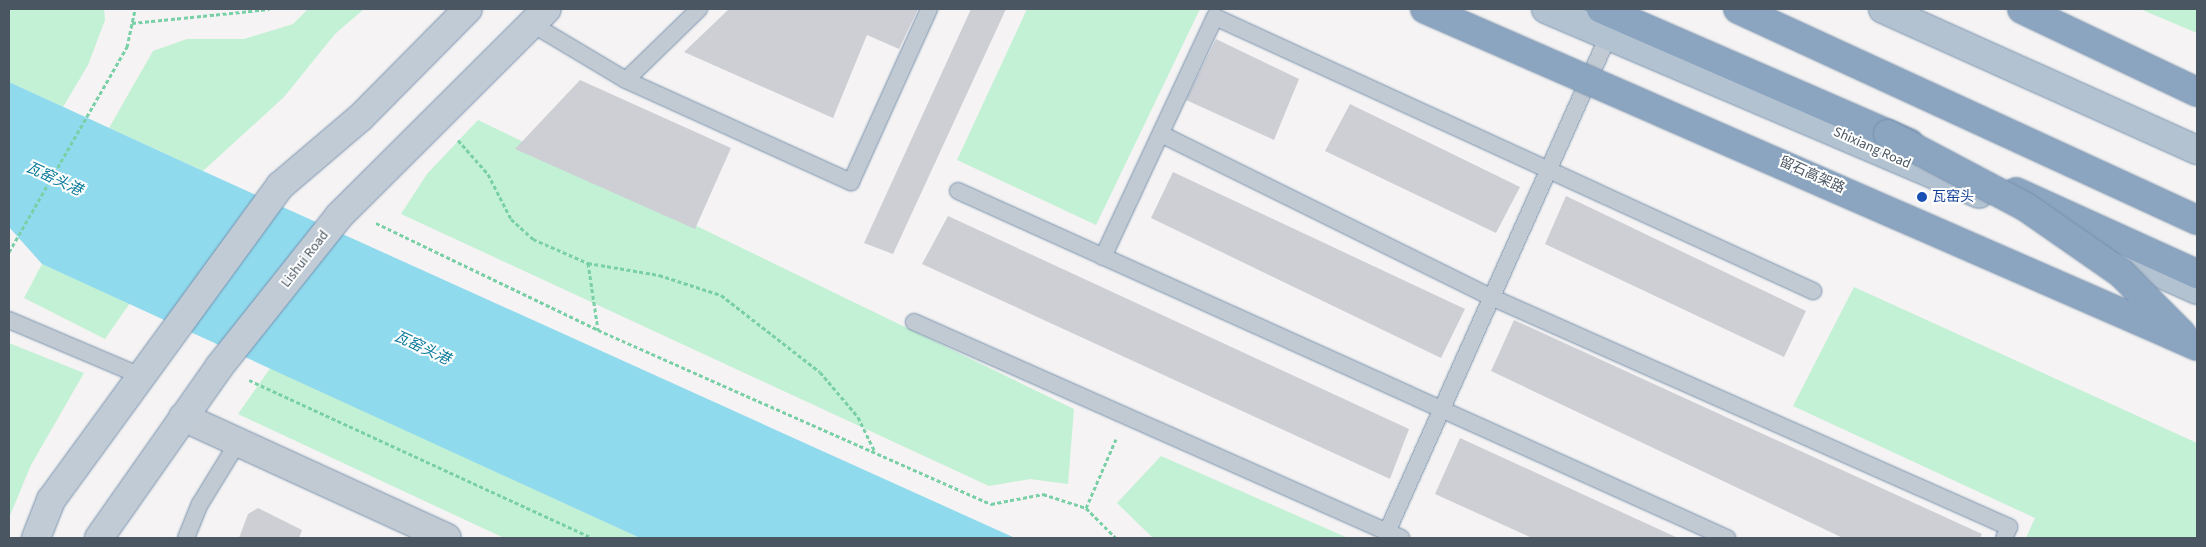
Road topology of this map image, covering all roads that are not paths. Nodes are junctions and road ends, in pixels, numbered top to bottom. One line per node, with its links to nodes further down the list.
1 (468, 9): 28 (main road)
2 (699, 9): 11 (lane)
3 (929, 9): 11 (lane)
4 (1424, 9): 26 (highway, 留石高架路, bridge)
5 (1546, 9): 10 (main road, Shixiang Road)
6 (1738, 9): 18 (highway)
7 (1883, 9): 15 (main road)
8 (2022, 9): 12 (highway)
9 (539, 16): 11 (lane); 30 (main road, Lishui Road)
10 (1605, 21): 14 (highway); 16 (lane); 21 (main road, Shixiang Road)
11 (626, 80)
12 (2197, 92)
13 (1161, 134): 16 (lane); 19 (lane); 23 (lane)
14 (1888, 134): 20 (highway, bridge); 27 (highway, bridge)
15 (2197, 150)
16 (1547, 172): 22 (lane); 23 (lane)
17 (958, 191): 19 (lane)
18 (2197, 220)
19 (1102, 257): 29 (lane)
20 (2197, 274)
21 (2197, 290)
22 (1813, 291)
23 (1491, 298): 29 (lane); 38 (lane)
24 (9, 320): 28 (lane)
25 (914, 322): 32 (lane)
26 (2197, 346)
27 (2197, 351)
28 (141, 376): 33 (main road)
29 (1441, 411): 32 (lane); 37 (lane)
30 (183, 417): 31 (street); 34 (main road, Lishui Road)
31 (238, 442): 35 (lane); 36 (street)
32 (1394, 535)
33 (36, 538)
34 (99, 538)
35 (186, 538)
36 (447, 538)
37 (1727, 538)
38 (2004, 538)

